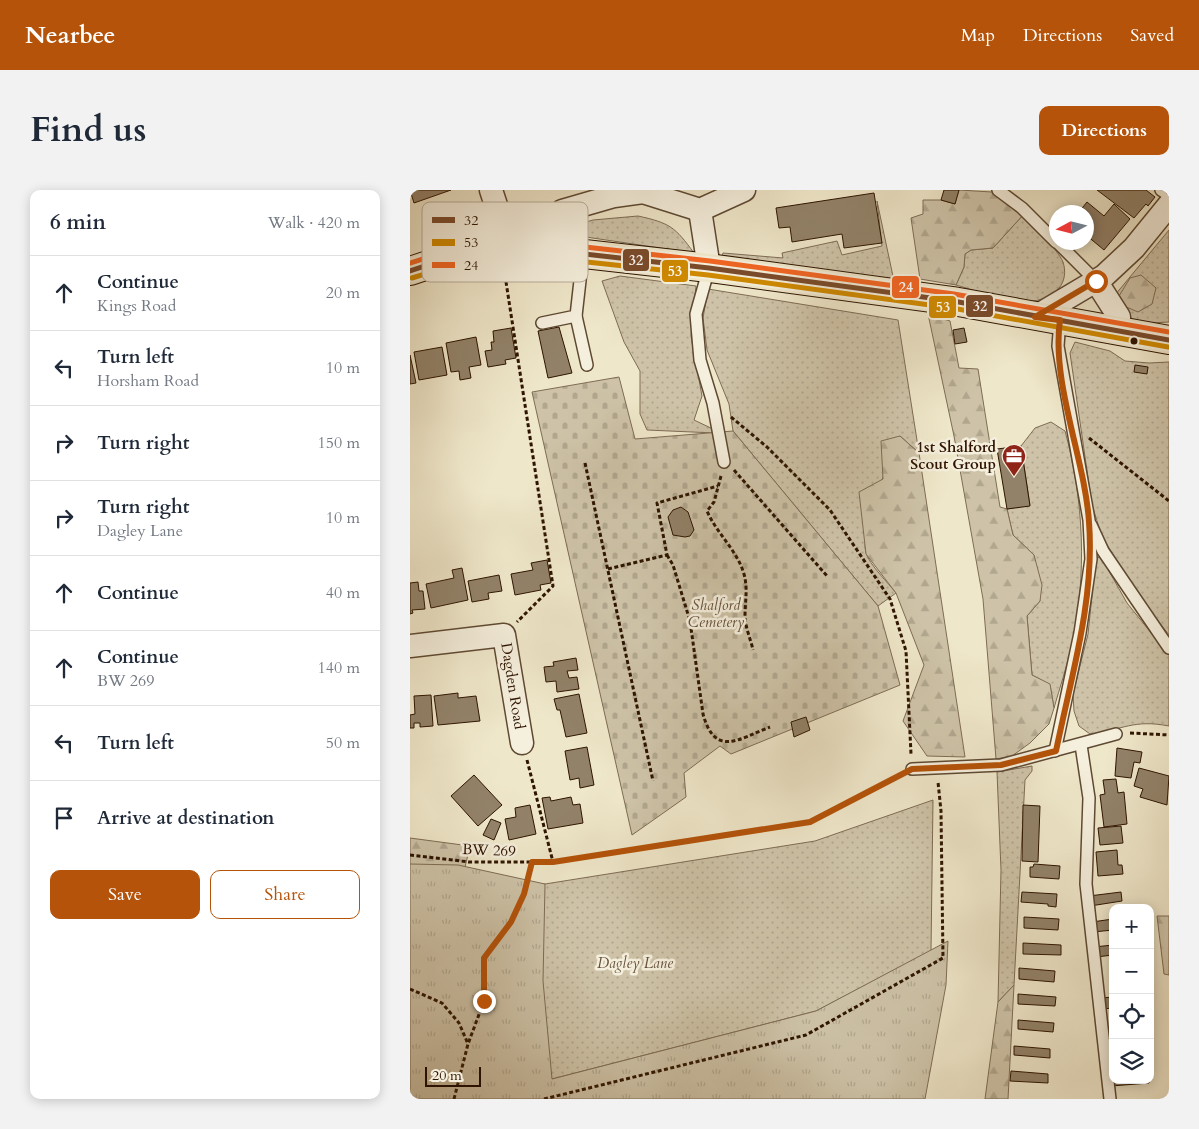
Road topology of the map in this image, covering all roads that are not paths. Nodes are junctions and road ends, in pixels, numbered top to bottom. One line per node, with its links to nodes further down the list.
1 (491, 190): 6 (street)
2 (744, 190): 9 (street)
3 (998, 190): 10 (lane)
4 (1160, 190): 5 (lane)
5 (1169, 195)
6 (496, 202)
7 (588, 204): 9 (street)
8 (1169, 205): 16 (street)
9 (700, 210): 14 (street)
10 (1049, 234)
11 (1065, 250): 16 (lane)
12 (588, 255): 14 (main road)
13 (422, 267): 15 (main road)
14 (709, 268): 19 (main road); 24 (lane)
15 (410, 271)
16 (1096, 281): 19 (street); 21 (street)
17 (580, 282): 18 (lane)
18 (576, 316): 20 (lane); 23 (lane)
19 (1048, 318): 21 (main road); 25 (lane)
20 (542, 323)
21 (1119, 330): 22 (main road)
22 (1169, 340)
23 (587, 365)
24 (724, 462)
25 (1089, 520): 27 (lane); 31 (lane)
26 (410, 646): 29 (street, Dagden Road)
27 (1169, 648)
28 (1116, 734): 30 (lane)
29 (522, 743)
30 (1080, 745): 31 (lane); 33 (lane)
31 (1056, 751): 32 (lane)
32 (912, 769)
33 (1110, 1099)

